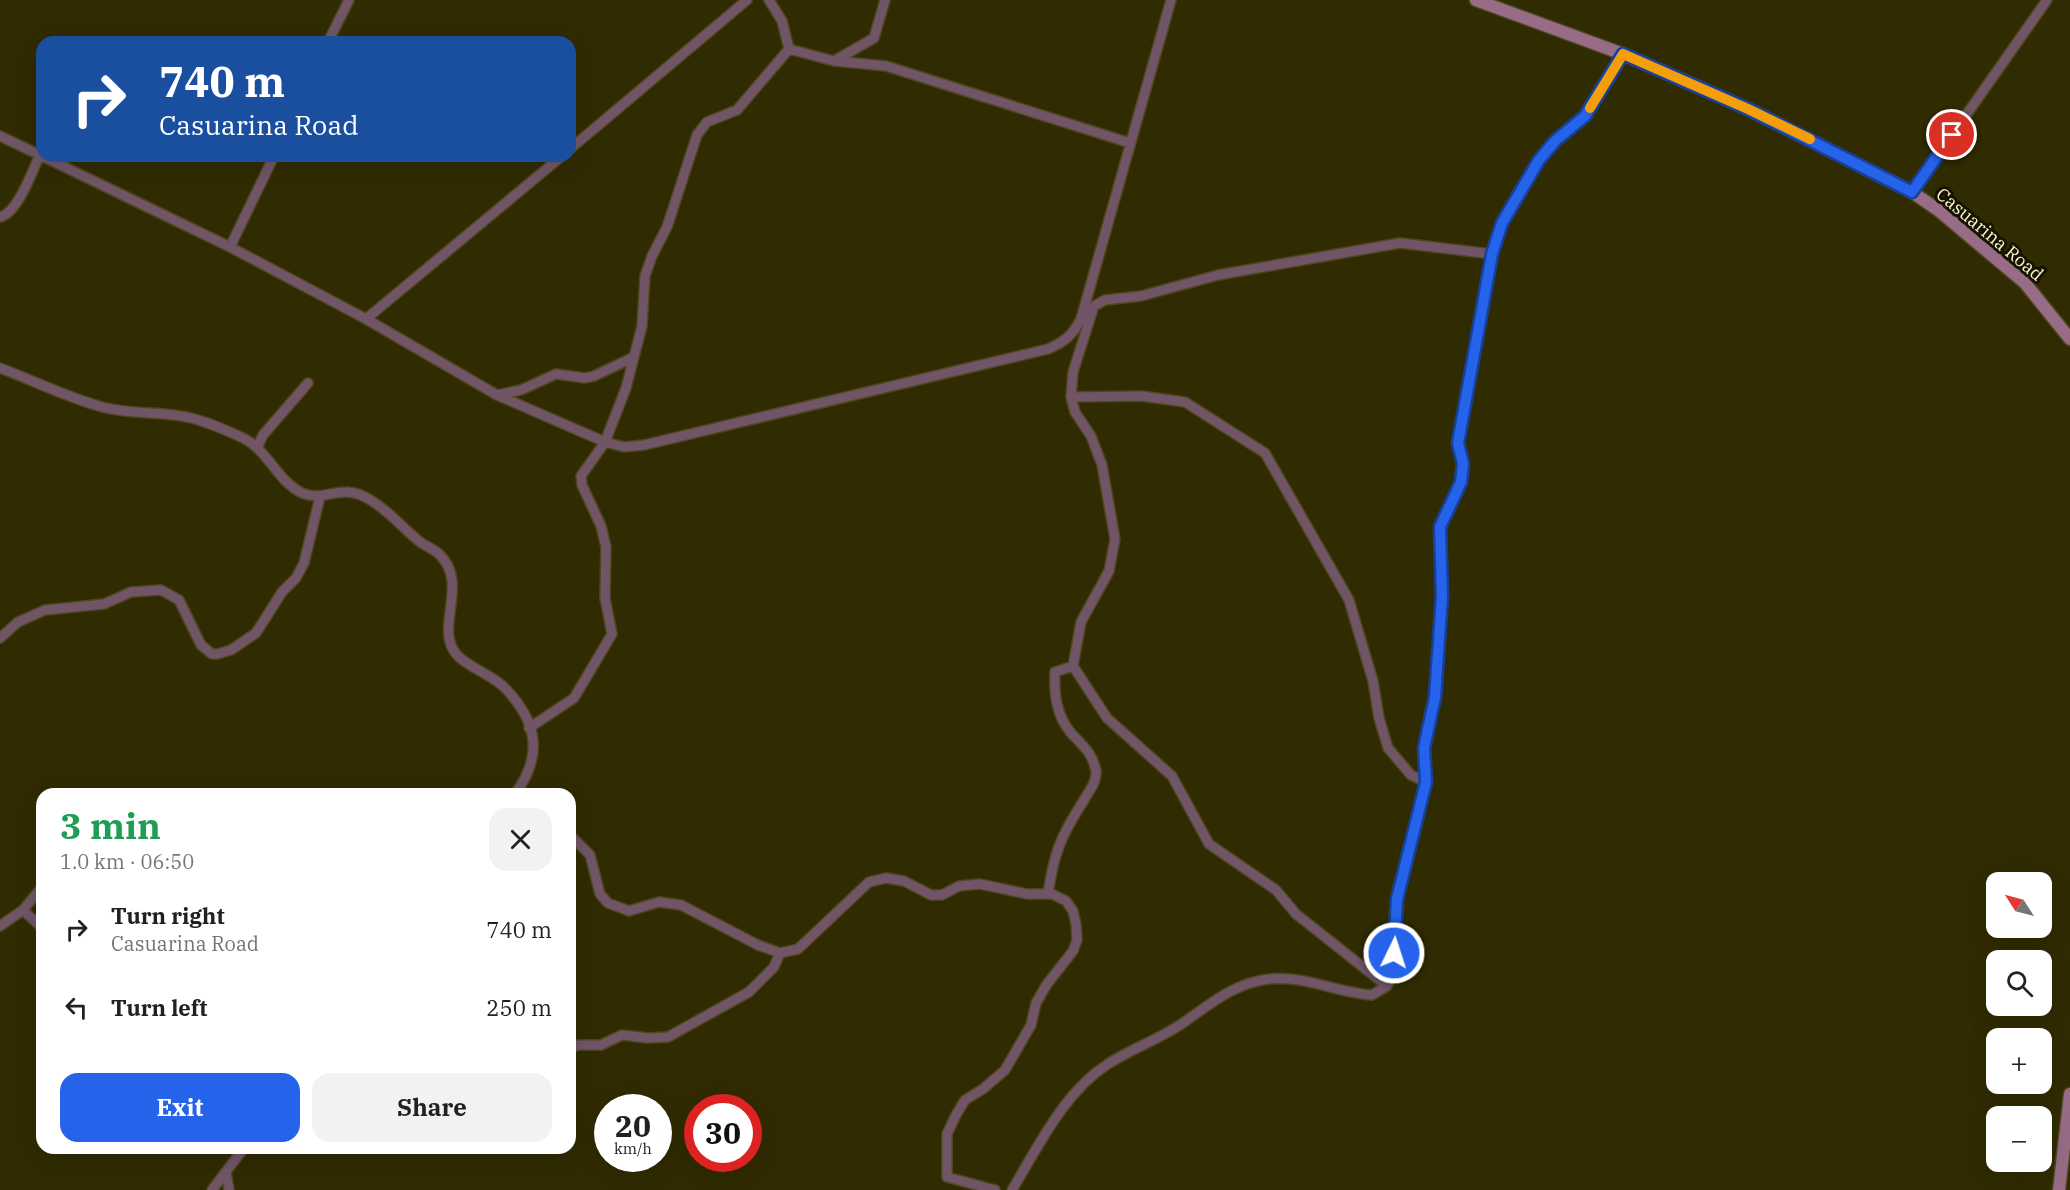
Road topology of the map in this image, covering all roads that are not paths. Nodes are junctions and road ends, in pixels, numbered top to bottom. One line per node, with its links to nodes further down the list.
1 (349, 0): 8 (street)
2 (747, 0): 14 (street)
3 (769, 0): 9 (street)
4 (885, 0): 11 (street)
5 (1171, 0): 13 (street)
6 (1476, 0): 10 (street, Casuarina Road)
7 (2047, 0): 20 (street)
8 (331, 36)
9 (789, 49): 11 (street); 28 (street)
10 (1623, 54): 20 (street, Casuarina Road); 23 (street)
11 (834, 61): 13 (street)
12 (0, 136): 15 (street)
13 (1130, 143): 26 (street)
14 (576, 144)
15 (36, 154)
16 (38, 162): 21 (street)
17 (53, 162): 22 (street)
18 (271, 162): 22 (street)
19 (555, 162): 25 (street)
20 (1912, 192): 27 (street, Casuarina Road)
21 (0, 217)
22 (230, 247): 25 (street)
23 (1492, 254): 24 (street); 39 (street)
24 (1094, 306): 26 (street); 32 (street)
25 (366, 319): 31 (street)
26 (1081, 319): 33 (street)
27 (2070, 339)
28 (634, 357): 31 (street); 33 (street)
29 (0, 368): 34 (street)
30 (308, 383): 34 (street)
31 (497, 395): 33 (street)
32 (1071, 398): 37 (street); 39 (street)
33 (605, 442): 38 (street)
34 (258, 448): 35 (street)
35 (320, 497): 36 (street); 38 (street)
36 (0, 639)
37 (1073, 666): 43 (street); 48 (street)
38 (529, 728): 40 (street)
39 (1426, 782): 48 (street)
40 (521, 788)
41 (576, 841): 47 (street)
42 (36, 894): 44 (street)
43 (1048, 894): 47 (street); 55 (street)
44 (23, 910): 45 (street); 46 (street)
45 (36, 922)
46 (0, 926)
47 (780, 953): 49 (street)
48 (1388, 986): 56 (street)
49 (576, 1046)
50 (2070, 1094): 57 (street)
51 (240, 1154): 52 (street)
52 (226, 1172): 53 (street); 54 (street)
53 (212, 1190)
54 (230, 1190)
55 (995, 1190)
56 (1012, 1190)
57 (2059, 1190)

